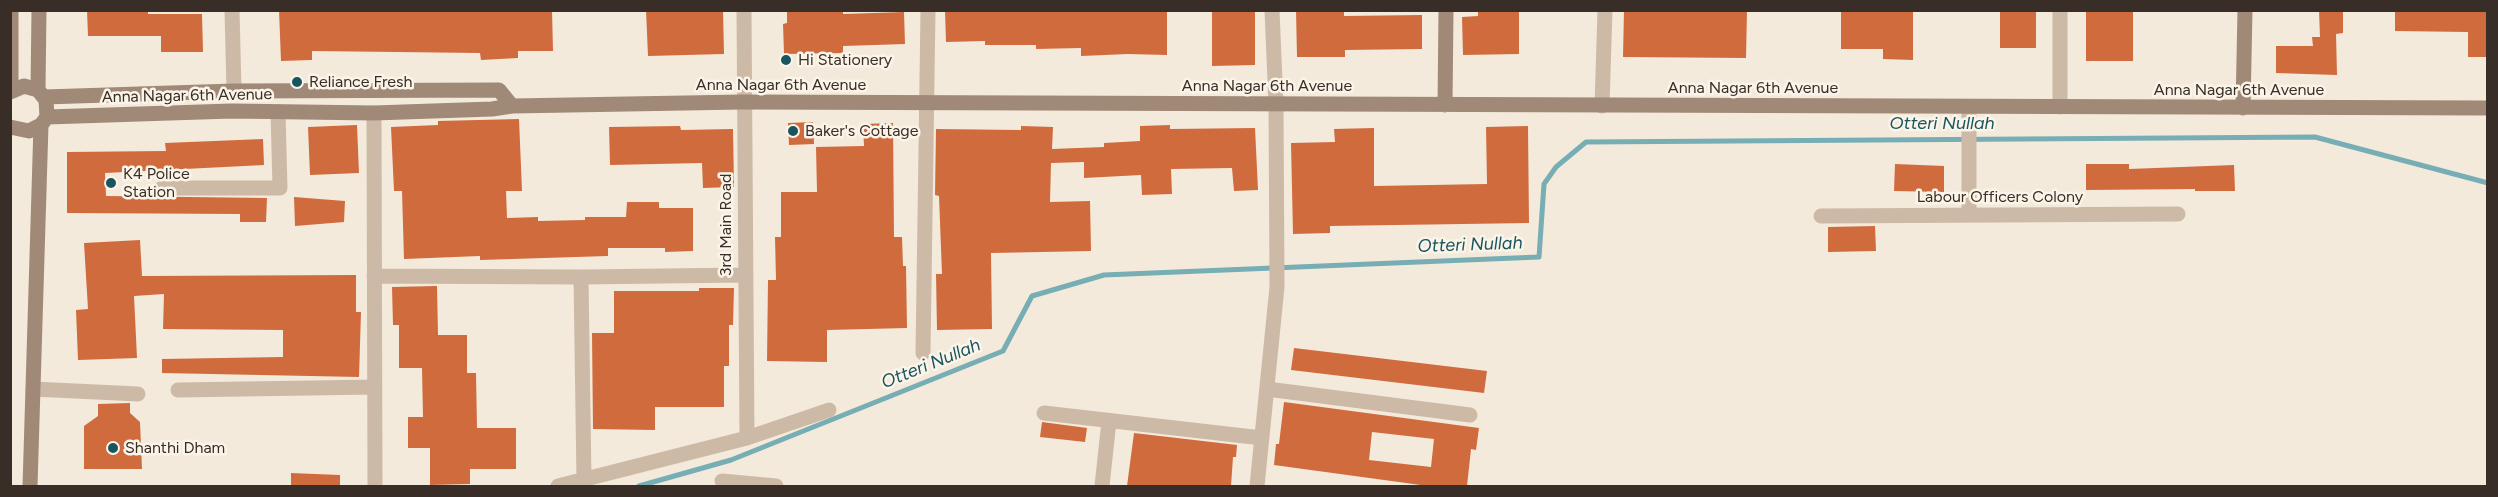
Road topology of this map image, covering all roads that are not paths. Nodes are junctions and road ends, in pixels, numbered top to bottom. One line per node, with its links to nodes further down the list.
1 (11, 10): 12 (street)
2 (39, 10): 13 (street)
3 (232, 10): 11 (street)
4 (744, 10): 14 (street, 3rd Main Road)
5 (928, 10): 15 (street)
6 (1272, 10): 16 (street)
7 (1446, 10): 18 (street)
8 (1605, 10): 19 (street)
9 (2060, 10): 21 (street)
10 (2245, 10): 22 (street)
11 (234, 91): 13 (street); 17 (street)
12 (11, 92): 13 (street)
13 (41, 93): 26 (street)
14 (743, 102): 15 (street, Anna Nagar 6th Avenue); 17 (street, Anna Nagar 6th Avenue); 32 (street, 3rd Main Road)
15 (926, 103): 16 (street, Anna Nagar 6th Avenue); 35 (street)
16 (1276, 104): 18 (street, Anna Nagar 6th Avenue); 38 (street)
17 (512, 105): 25 (street, Anna Nagar 6th Avenue)
18 (1445, 105): 19 (street, Anna Nagar 6th Avenue)
19 (1602, 106): 20 (street, Anna Nagar 6th Avenue)
20 (1969, 107): 21 (street, Anna Nagar 6th Avenue); 30 (street)
21 (2060, 107): 22 (street, Anna Nagar 6th Avenue)
22 (2243, 108): 23 (street, Anna Nagar 6th Avenue)
23 (2487, 108)
24 (278, 112): 25 (street, Anna Nagar 6th Avenue); 26 (street, Anna Nagar 6th Avenue); 28 (street)
25 (374, 113): 33 (street)
26 (44, 121): 27 (street, Anna Nagar 6th Avenue); 37 (street)
27 (10, 126)
28 (162, 188)
29 (2178, 214): 30 (street, Labour Officers Colony)
30 (1969, 215): 31 (street, Labour Officers Colony)
31 (1821, 216)
32 (745, 275): 34 (street); 45 (street, 3rd Main Road)
33 (374, 276): 34 (street); 36 (street)
34 (581, 277): 47 (street)
35 (923, 353)
36 (375, 387): 39 (street); 50 (street)
37 (33, 389): 40 (street); 49 (street)
38 (1267, 389): 43 (street); 46 (street)
39 (178, 390)
40 (138, 394)
41 (829, 410): 45 (street)
42 (1044, 413): 44 (street)
43 (1470, 415)
44 (1109, 421): 46 (street); 53 (street)
45 (747, 438): 47 (street)
46 (1262, 438): 54 (street)
47 (584, 481): 51 (street)
48 (722, 481): 52 (street)
49 (30, 486)
50 (375, 486)
51 (558, 486)
52 (776, 486)
53 (1102, 486)
54 (1257, 486)

